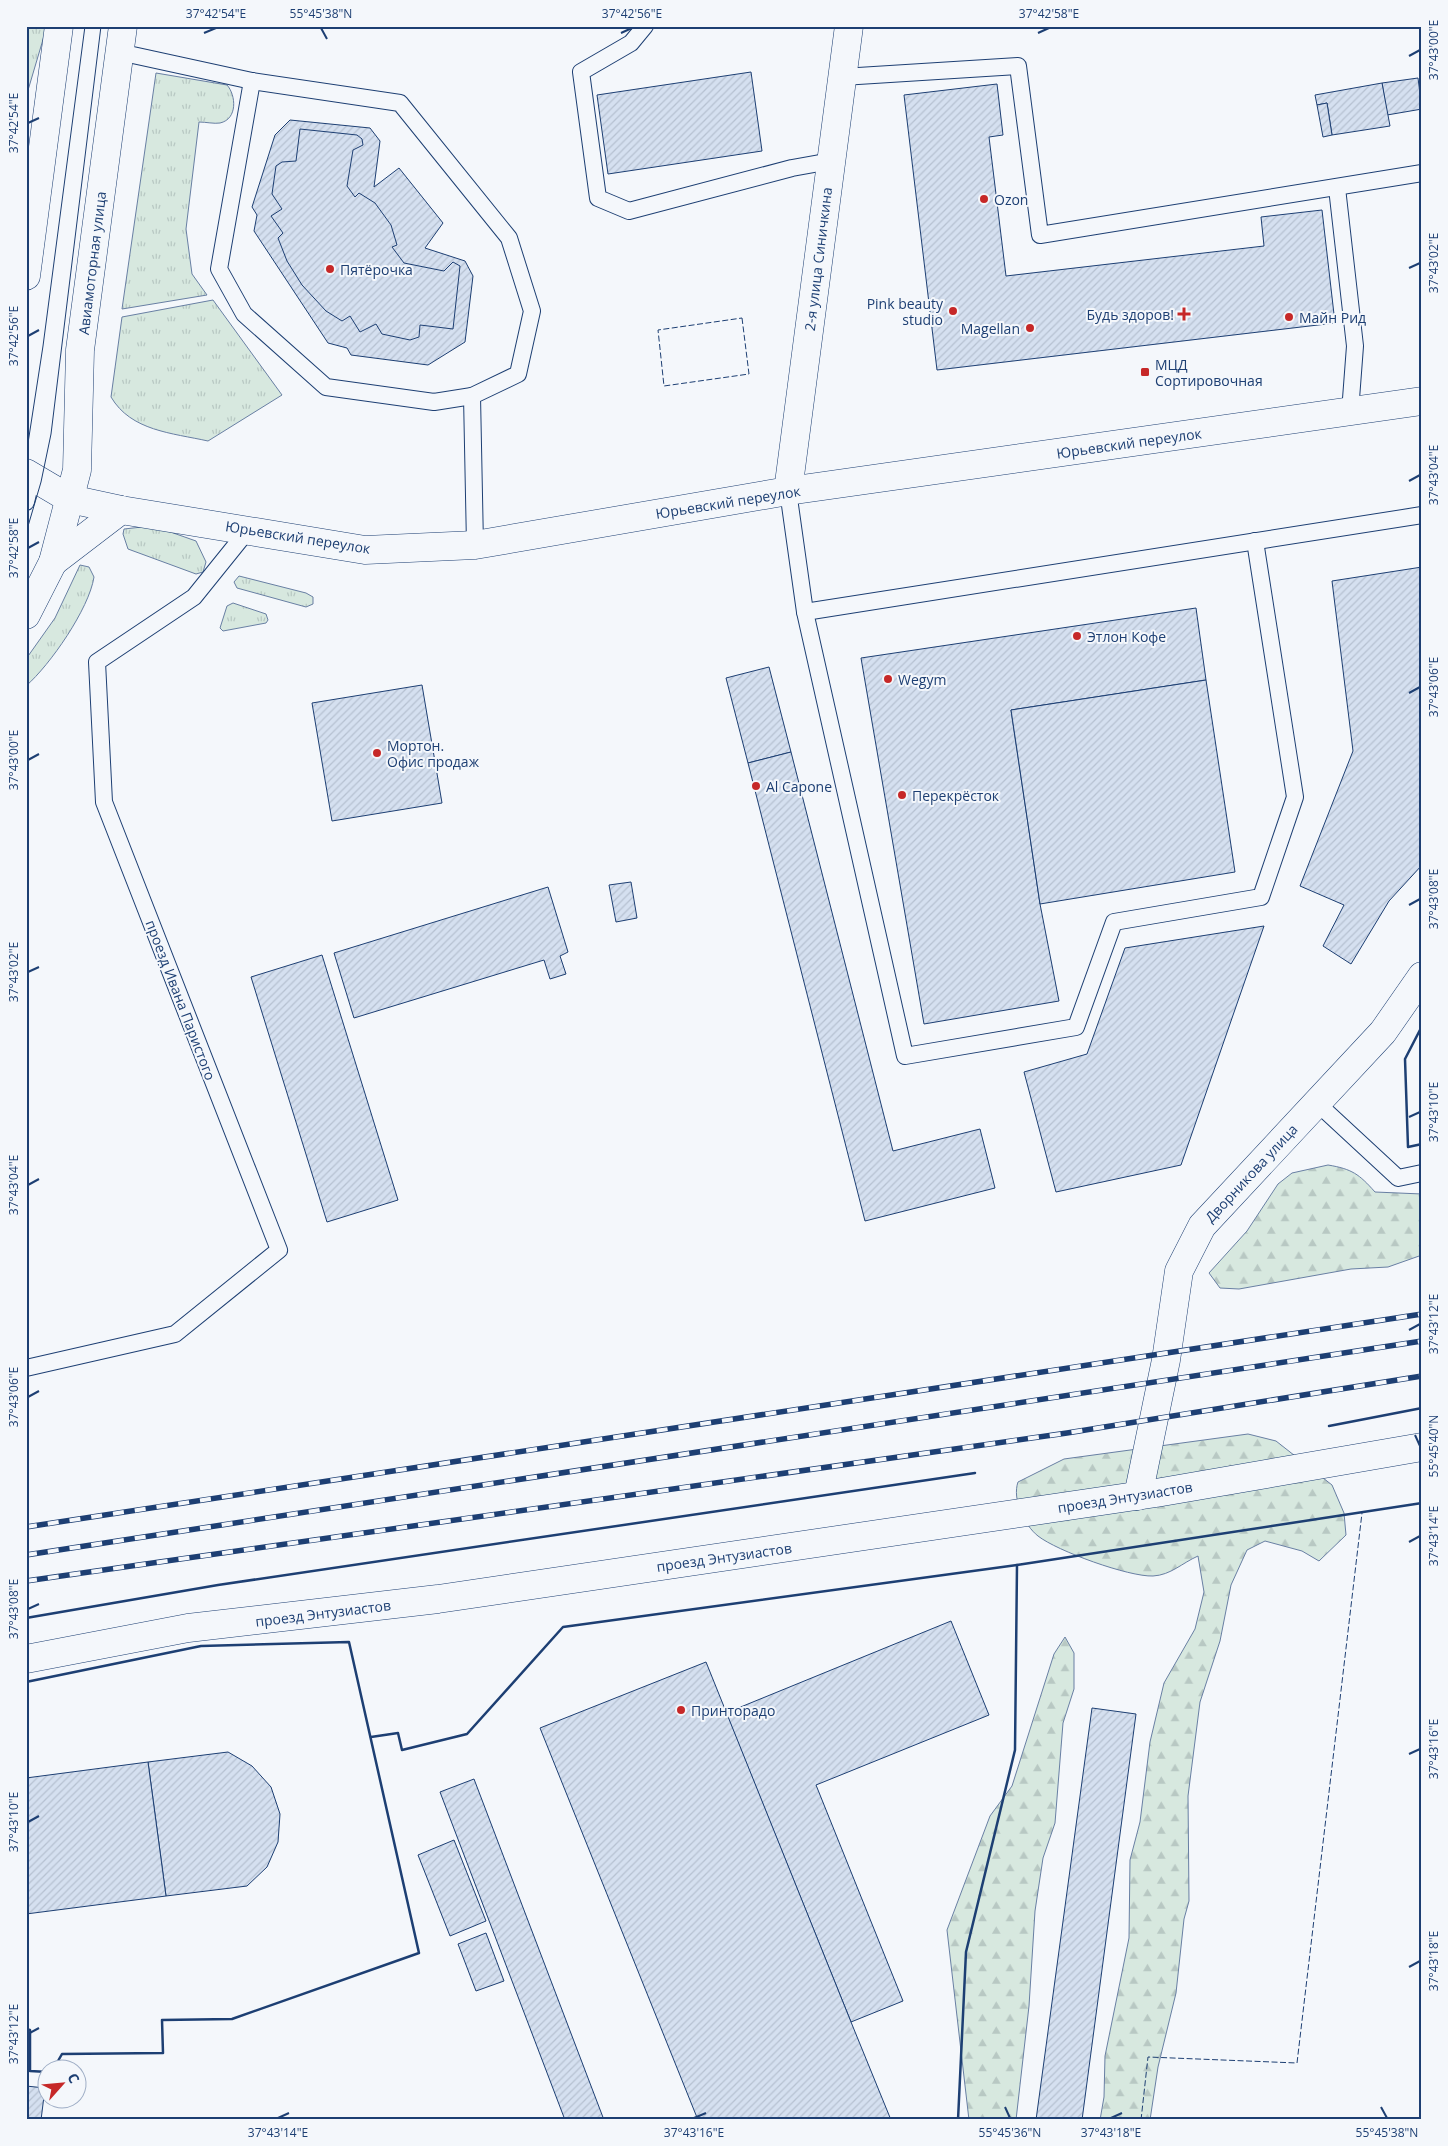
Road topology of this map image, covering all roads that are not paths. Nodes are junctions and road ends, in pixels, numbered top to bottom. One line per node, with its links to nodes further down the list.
1 (59, 26): 10 (street)
2 (645, 26): 7 (lane)
3 (849, 26): 5 (street, 2-я улица Синичкина)
4 (121, 39): 6 (lane); 16 (street, Авиамоторная улица)
5 (842, 77): 7 (street, 2-я улица Синичкина); 9 (lane)
6 (252, 81): 11 (lane); 11 (lane)
7 (831, 160): 15 (street, 2-я улица Синичкина)
8 (1422, 173): 9 (lane)
9 (1337, 188): 13 (lane)
10 (26, 276)
11 (472, 396): 21 (lane)
12 (1422, 401): 13 (street, Юрьевский переулок)
13 (1350, 412): 15 (street, Юрьевский переулок)
14 (28, 484): 16 (street)
15 (788, 492): 21 (street, Юрьевский переулок); 23 (lane)
16 (70, 499): 17 (street); 22 (street, Авиамоторная улица)
17 (121, 510): 19 (street, Юрьевский переулок); 22 (street)
18 (1422, 515): 20 (lane)
19 (248, 530): 21 (street, Юрьевский переулок); 28 (lane, проезд Ивана Паристого)
20 (1255, 541): 23 (lane); 23 (lane)
21 (475, 545)
22 (52, 562): 24 (street, Авиамоторная улица)
23 (805, 612)
24 (26, 615)
25 (1422, 976): 26 (street, Дворникова улица)
26 (1317, 1103): 27 (lane); 30 (street, Дворникова улица)
27 (1422, 1173)
28 (26, 1368)
29 (1422, 1447): 30 (street, проезд Энтузиастов)
30 (1138, 1496): 31 (street, проезд Энтузиастов)
31 (26, 1659)

